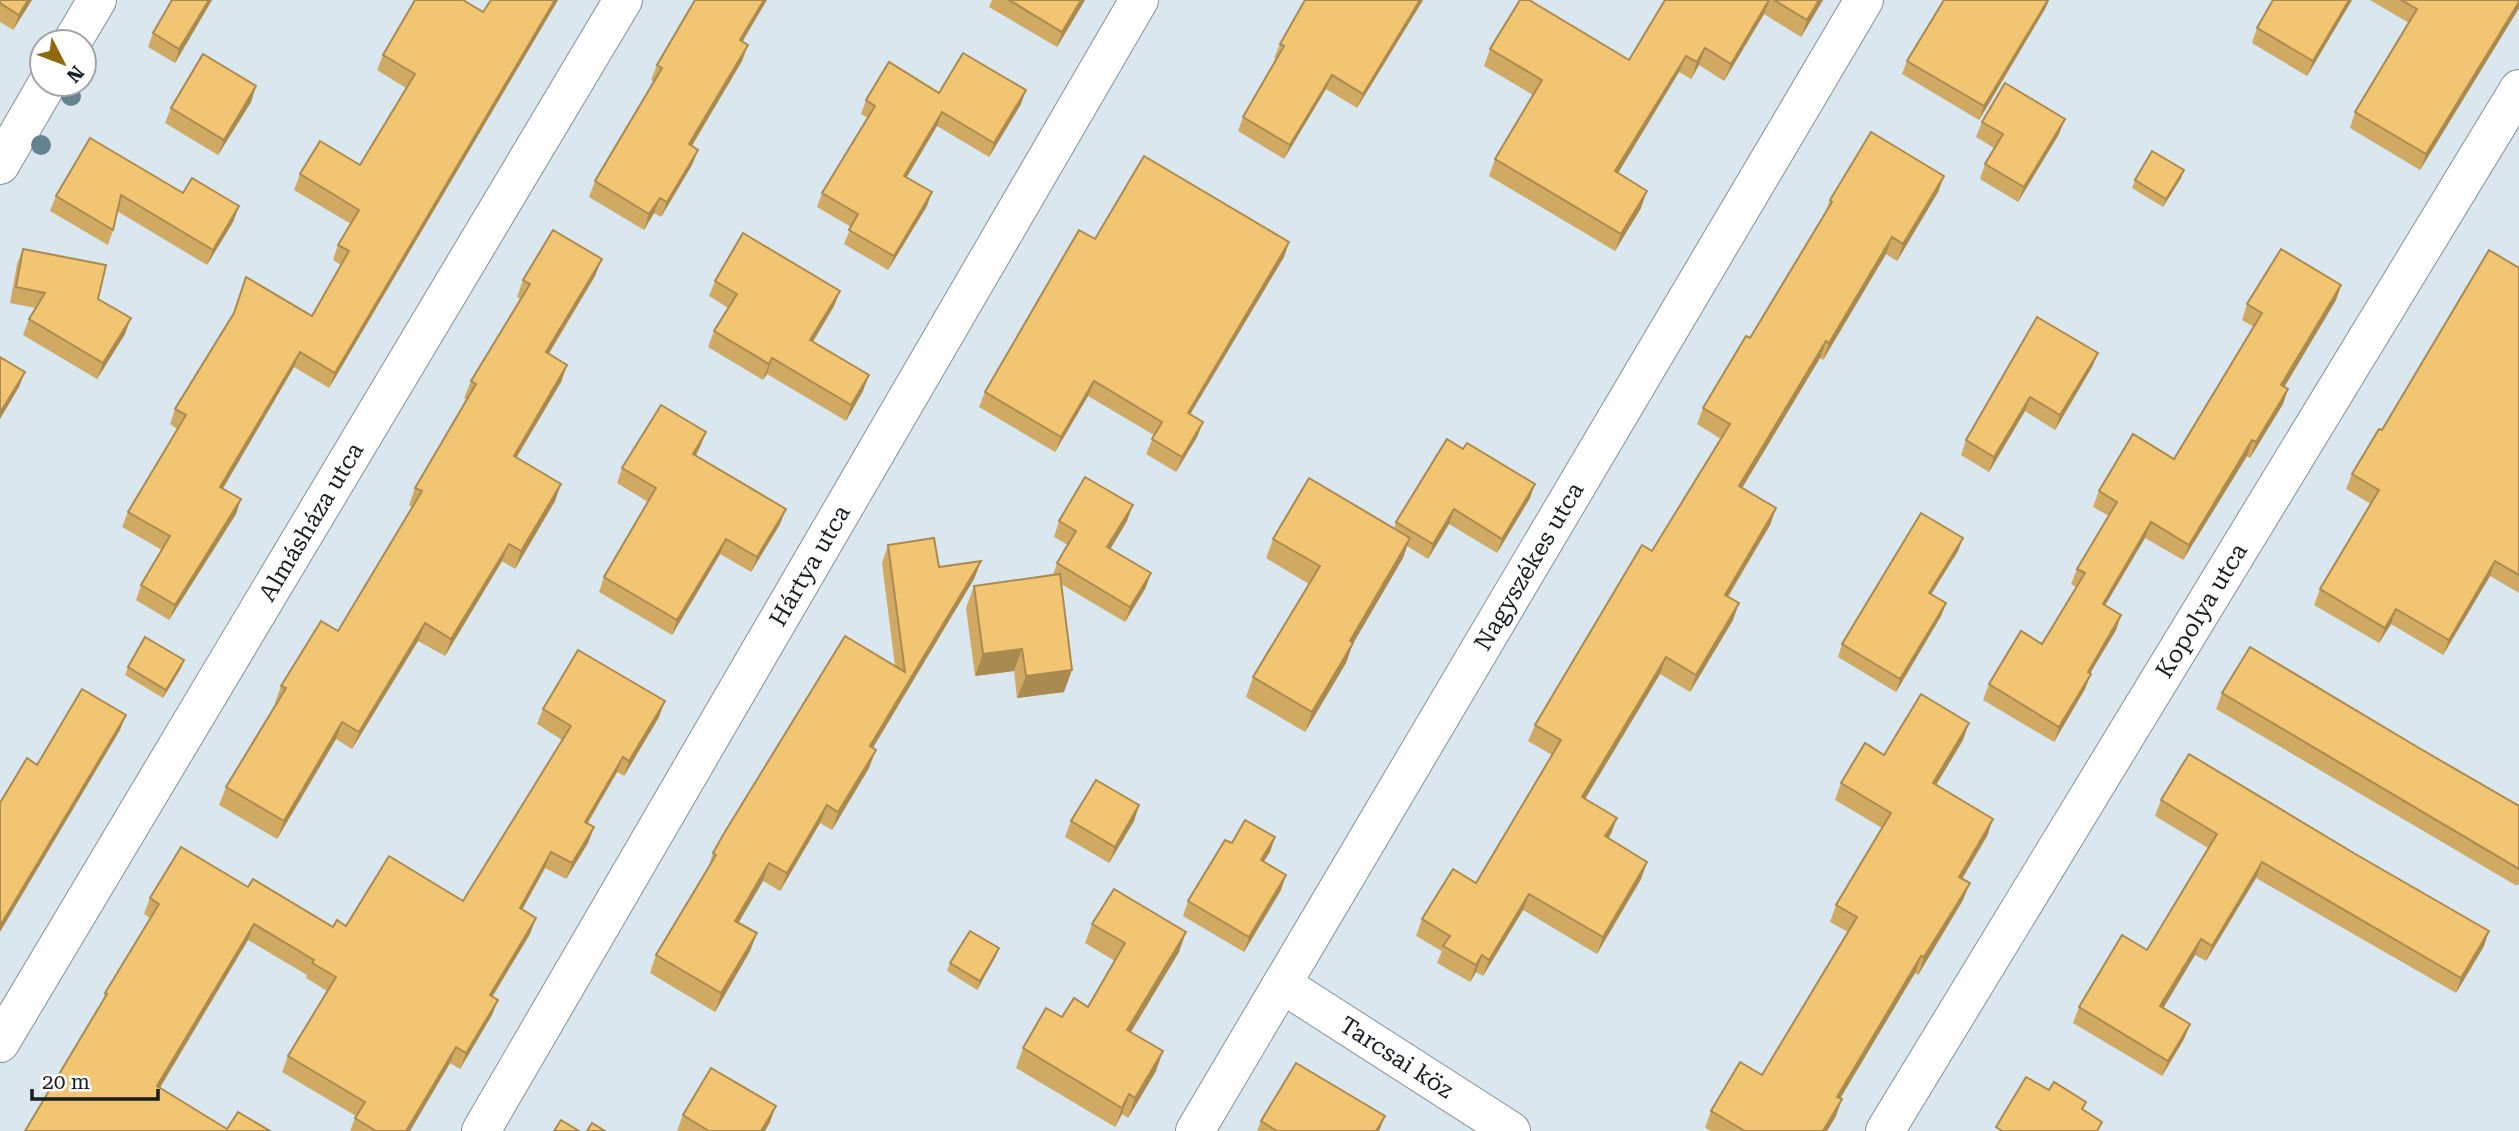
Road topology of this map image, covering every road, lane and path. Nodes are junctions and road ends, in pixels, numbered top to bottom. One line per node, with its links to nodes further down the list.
1 (97, 0): 5 (street)
2 (623, 0): 10 (street, Almásháza utca)
3 (1139, 0): 11 (street, Hártya utca)
4 (1864, 0): 9 (street, Nagyszékes utca)
5 (80, 28)
6 (2519, 89): 14 (street, Kopolya utca)
7 (39, 98): 8 (street)
8 (0, 165)
9 (1282, 984): 12 (street, Nagyszékes utca); 13 (street, Tarcsai köz)
10 (0, 1043)
11 (481, 1131)
12 (1195, 1131)
13 (1511, 1131)
14 (1885, 1131)

